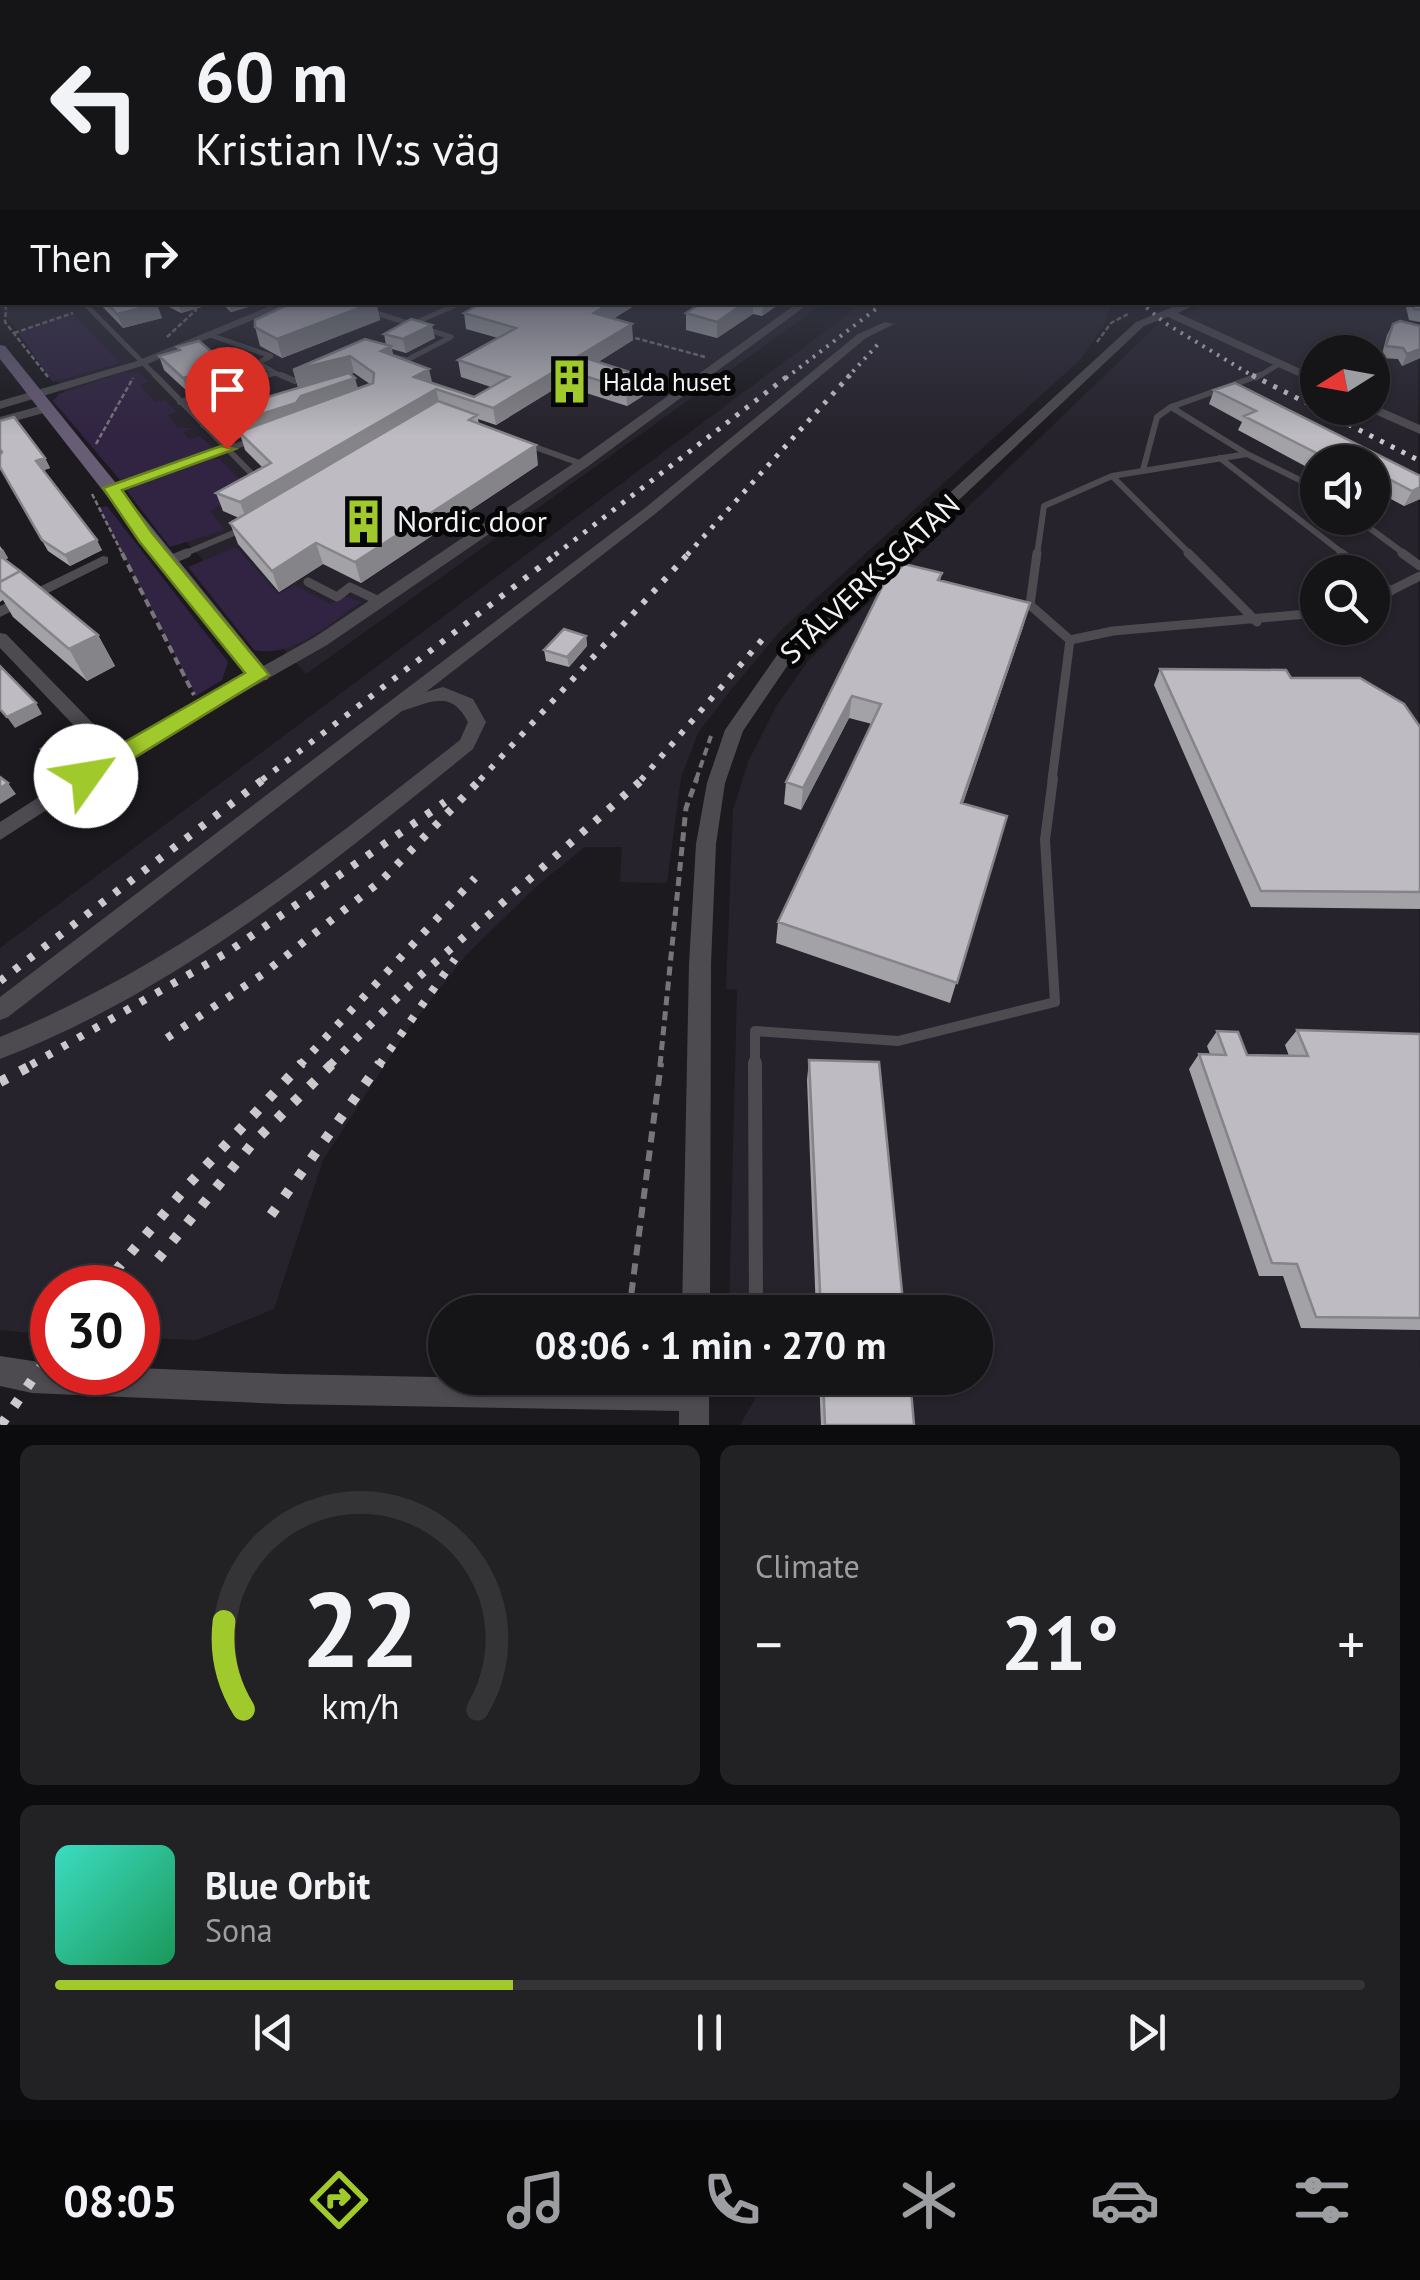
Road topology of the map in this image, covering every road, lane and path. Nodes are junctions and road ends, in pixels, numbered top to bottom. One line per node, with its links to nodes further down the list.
1 (1, 305): 17 (path)
2 (86, 305): 20 (lane)
3 (283, 305): 16 (street)
4 (456, 305): 11 (lane)
5 (802, 305): 21 (street)
6 (1187, 305): 9 (street, STÅLVERKSGATAN)
7 (362, 308): 11 (lane)
8 (1136, 311): 18 (path)
9 (1167, 312): 22 (street); 72 (street, STÅLVERKSGATAN)
10 (72, 313): 17 (path)
11 (412, 324): 14 (lane); 19 (lane)
12 (889, 324): 65 (street)
13 (612, 331): 21 (path)
14 (397, 332)
15 (1, 336): 17 (path)
16 (212, 336): 20 (street); 24 (lane)
17 (6, 341): 26 (path); 27 (street)
18 (1092, 352)
19 (380, 353)
20 (141, 363): 26 (street); 28 (lane)
21 (724, 363): 41 (street)
22 (1279, 364): 25 (street); 30 (lane)
23 (312, 372): 24 (lane)
24 (275, 373): 28 (lane)
25 (1300, 374)
26 (56, 389): 27 (street)
27 (42, 401): 29 (street); 33 (street); 47 (street)
28 (180, 402): 34 (lane)
29 (0, 404)
30 (1171, 408): 39 (lane); 42 (lane)
31 (241, 414): 34 (lane)
32 (1390, 416): 35 (street)
33 (0, 421)
34 (203, 425): 38 (lane)
35 (1420, 430)
36 (261, 438): 38 (lane)
37 (511, 438): 41 (lane)
38 (227, 449): 43 (lane); 47 (lane)
39 (1247, 454): 40 (lane); 45 (lane)
40 (1220, 458): 42 (lane); 50 (lane)
41 (582, 464): 57 (street)
42 (1143, 470): 44 (lane)
43 (250, 472)
44 (1112, 476): 60 (lane); 62 (lane)
45 (1300, 480)
46 (86, 482): 64 (path)
47 (112, 488): 52 (street)
48 (250, 526): 52 (lane)
49 (1379, 535): 53 (lane)
50 (1344, 555)
51 (102, 560): 58 (street)
52 (165, 562): 63 (street)
53 (1420, 566)
54 (1420, 576): 56 (lane)
55 (308, 582): 57 (lane)
56 (1390, 592)
57 (380, 601): 63 (street)
58 (0, 612)
59 (1300, 616): 60 (lane)
60 (1257, 622): 62 (lane)
61 (0, 638): 67 (street)
62 (1070, 640): 73 (lane)
63 (258, 675): 64 (street)
64 (200, 708): 67 (street)
65 (392, 708): 69 (street); 70 (street)
66 (717, 725): 71 (path)
67 (115, 757): 68 (street)
68 (0, 832)
69 (0, 1010)
70 (0, 1048)
71 (631, 1295)
72 (696, 1295)
73 (756, 1295)
74 (0, 1371): 75 (street)
75 (428, 1391)

